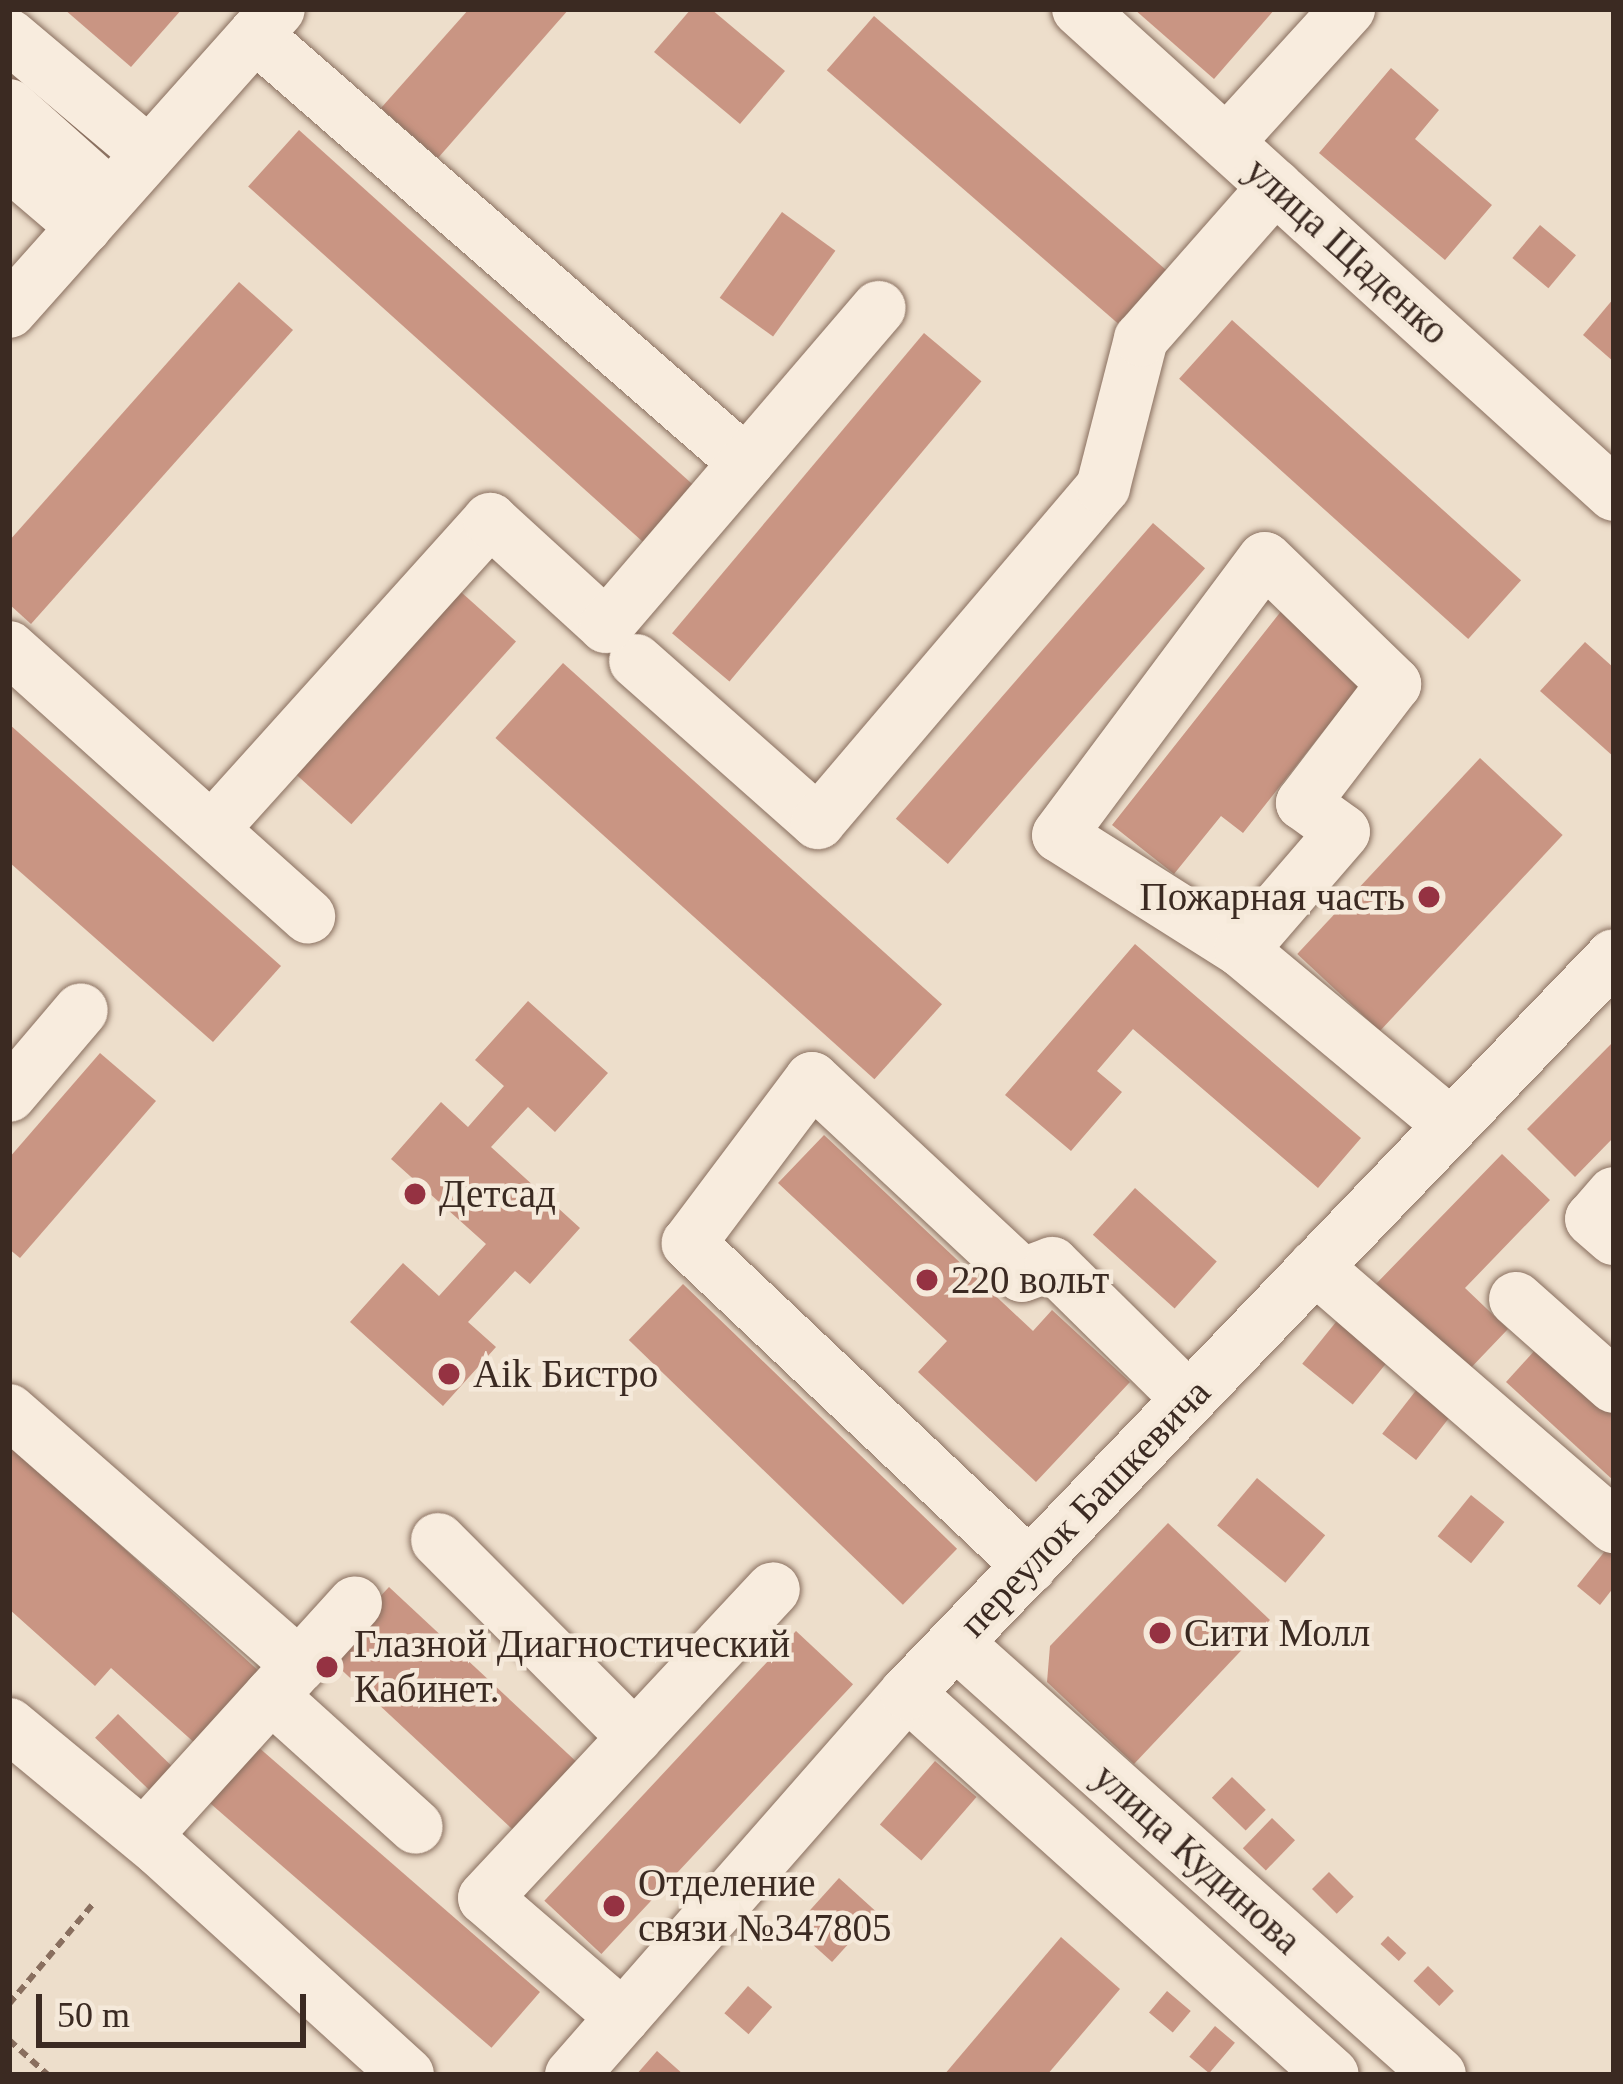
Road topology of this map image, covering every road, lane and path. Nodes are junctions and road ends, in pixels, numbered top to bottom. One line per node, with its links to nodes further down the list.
1 (18, 9): 4 (street)
2 (1079, 9): 8 (street, улица Щаденко)
3 (1348, 9): 8 (street)
4 (9, 19)
5 (266, 22): 9 (street); 15 (street)
6 (9, 36): 9 (street)
7 (9, 106): 12 (street)
8 (1227, 142): 11 (street, улица Щаденко)
9 (148, 153): 12 (street)
10 (9, 164): 12 (street)
11 (1275, 187): 16 (street, улица Щаденко); 18 (street)
12 (97, 212): 14 (street)
13 (879, 308): 15 (street)
14 (9, 311)
15 (746, 463): 19 (street)
16 (1614, 494)
17 (9, 648): 19 (street)
18 (636, 661)
19 (212, 829): 20 (street)
20 (308, 916)
21 (1241, 950): 21 (street); 25 (street)
22 (1614, 956): 25 (street, переулок Башкевича)
23 (82, 1010): 24 (street)
24 (9, 1095)
25 (1449, 1123): 28 (street, переулок Башкевича)
26 (1614, 1194): 27 (street)
27 (1614, 1238)
28 (1315, 1267): 31 (street, переулок Башкевича); 33 (street)
29 (1516, 1299): 30 (street)
30 (1614, 1386)
31 (1189, 1399): 35 (street, переулок Башкевича); 35 (street)
32 (9, 1412): 39 (street)
33 (1614, 1526)
34 (438, 1540): 42 (street)
35 (1030, 1566): 38 (street, переулок Башкевича)
36 (773, 1589): 42 (street)
37 (356, 1603): 39 (street)
38 (956, 1643): 40 (street, переулок Башкевича); 53 (street, улица Кудинова)
39 (285, 1680): 43 (street); 44 (street)
40 (907, 1693): 47 (street, переулок Башкевича); 52 (street, улица Кудинова)
41 (9, 1725): 44 (street)
42 (635, 1738): 47 (street)
43 (416, 1827)
44 (144, 1836): 50 (street)
45 (92, 1905): 46 (path)
46 (9, 2004)
47 (623, 2017): 51 (street, переулок Башкевича)
48 (9, 2040): 49 (path)
49 (48, 2075)
50 (407, 2075)
51 (572, 2075)
52 (1332, 2075)
53 (1438, 2075)

